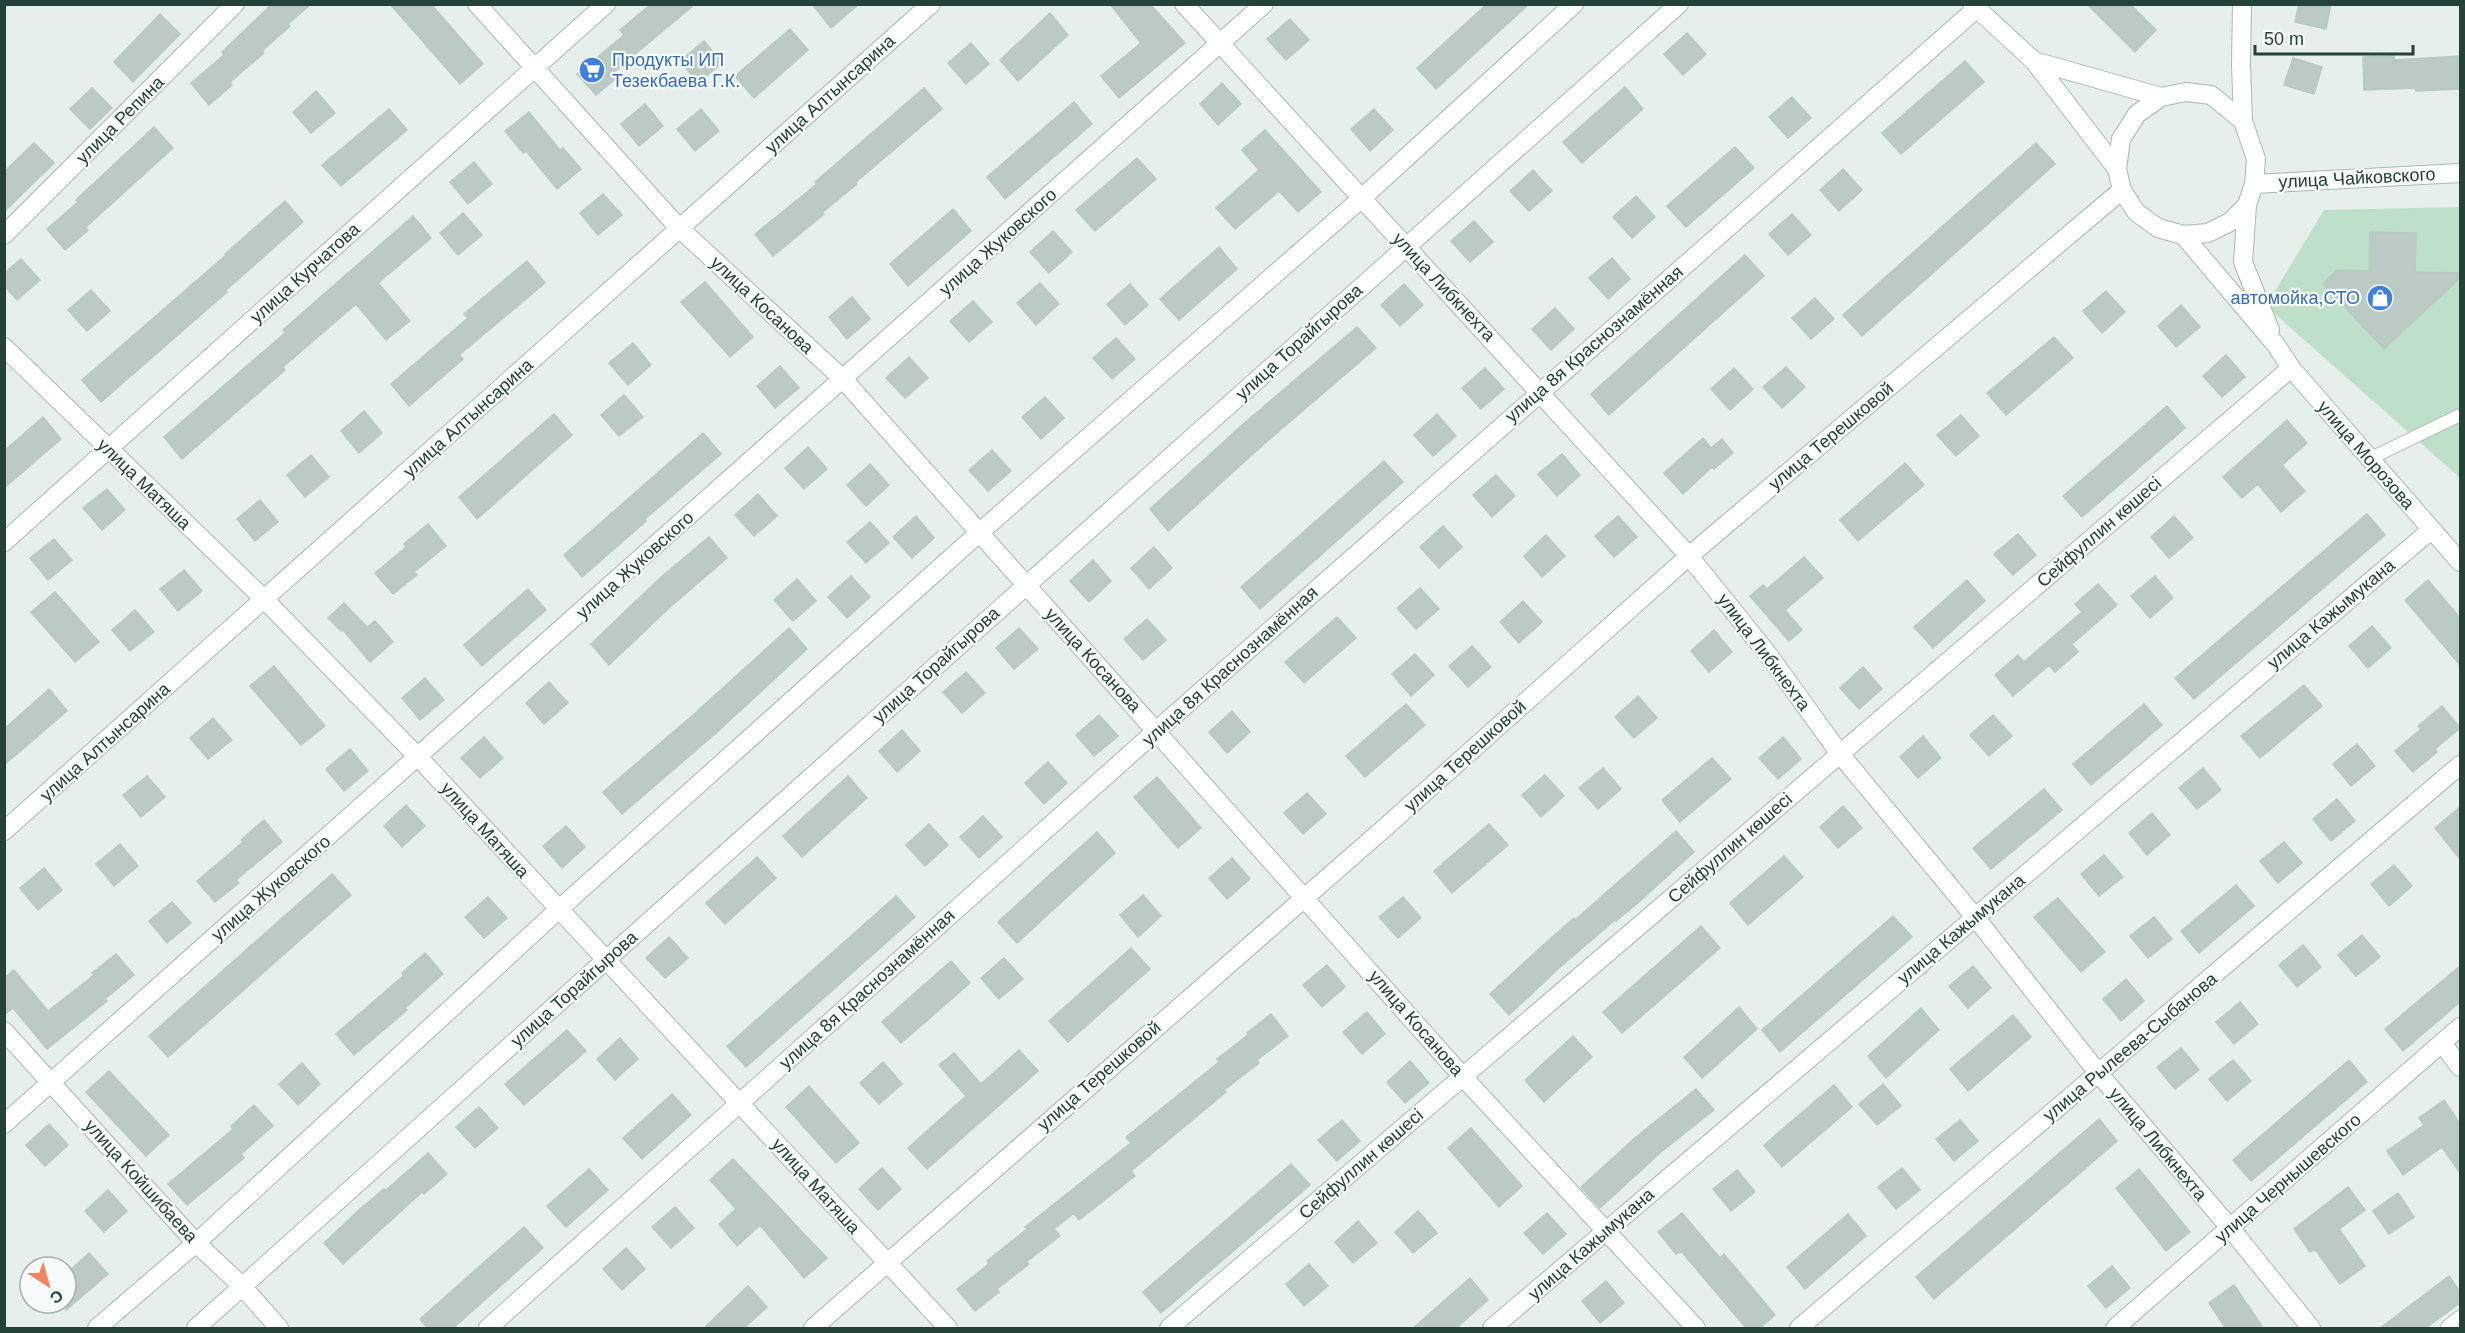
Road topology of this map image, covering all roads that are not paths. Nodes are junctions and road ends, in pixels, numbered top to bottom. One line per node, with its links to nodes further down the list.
1 (235, 4): 23 (street, улица Репина)
2 (477, 4): 13 (street, улица Косанова)
3 (606, 4): 13 (street, улица Курчатова)
4 (931, 4): 22 (street, улица Алтынсарина)
5 (1184, 4): 11 (street, улица Либкнехта)
6 (1264, 4): 11 (street, улица Жуковского)
7 (1574, 4): 20 (street)
8 (1679, 4): 25 (street, улица Торайгырова)
9 (2242, 4): 15 (street)
10 (1974, 7): 12 (street); 30 (street, улица 8я Краснознамённая)
11 (1220, 44): 20 (street, улица Либкнехта); 29 (street, улица Жуковского)
12 (2034, 61): 14 (street); 16 (street)
13 (535, 68): 22 (street, улица Косанова); 32 (street, улица Курчатова)
14 (2162, 97): 15 (street); 16 (street)
15 (2243, 121): 18 (street)
16 (2117, 169): 19 (street)
17 (2460, 173): 18 (street, улица Чайковского)
18 (2254, 184): 21 (street)
19 (2122, 190): 24 (street); 37 (street, улица Терешковой)
20 (1362, 198): 25 (street, улица Либкнехта); 35 (street)
21 (2247, 205): 24 (street); 26 (street, улица Морозова)
22 (679, 228): 29 (street, улица Косанова); 40 (street, улица Алтынсарина)
23 (4, 235)
24 (2183, 235): 26 (street, улица Морозова)
25 (1407, 246): 30 (street, улица Либкнехта); 39 (street, улица Торайгырова)
26 (2276, 345): 28 (street, улица Морозова)
27 (4, 347): 32 (street, улица Матяша)
28 (2291, 368): 33 (street, улица Морозова); 42 (street, Сейфуллин көшесі)
29 (843, 379): 35 (street, улица Косанова); 43 (street, улица Жуковского)
30 (1540, 391): 37 (street, улица Либкнехта); 41 (street, улица 8я Краснознамённая)
31 (2460, 415): 33 (lane)
32 (108, 450): 36 (street, улица Курчатова); 40 (street, улица Матяша)
33 (2369, 459): 34 (street, улица Морозова)
34 (2430, 530): 38 (street, улица Морозова); 48 (street, улица Кажымукана)
35 (980, 532): 39 (street, улица Косанова); 47 (street)
36 (4, 542)
37 (1689, 556): 42 (street, улица Либкнехта); 46 (street, улица Терешковой)
38 (2460, 562)
39 (1026, 585): 41 (street, улица Косанова); 49 (street, улица Торайгырова)
40 (265, 600): 43 (street, улица Матяша); 45 (street, улица Алтынсарина)
41 (1156, 731): 46 (street, улица Косанова); 57 (street, улица 8я Краснознамённая)
42 (1840, 754): 48 (street, улица Либкнехта); 55 (street, Сейфуллин көшесі)
43 (419, 758): 47 (street, улица Матяша); 56 (street, улица Жуковского)
44 (2460, 765): 54 (street, улица Рылеева-Сыбанова)
45 (4, 831)
46 (1304, 896): 55 (street, улица Косанова); 62 (street, улица Терешковой)
47 (558, 910): 49 (street, улица Матяша); 61 (street)
48 (1975, 917): 54 (street, улица Либкнехта); 60 (street, улица Кажымукана)
49 (606, 960): 57 (street, улица Матяша); 63 (street, улица Торайгырова)
50 (2460, 1027): 52 (street, улица Чернышевского)
51 (4, 1031): 56 (street, улица Койшибаева)
52 (2442, 1043): 53 (street); 59 (street, улица Чернышевского)
53 (2460, 1067)
54 (2099, 1074): 59 (street, улица Либкнехта); 74 (street, улица Рылеева-Сыбанова)
55 (1463, 1077): 60 (street, улица Косанова); 71 (street, Сейфуллин көшесі)
56 (51, 1081): 58 (street, улица Жуковского); 61 (street, улица Койшибаева)
57 (740, 1103): 62 (street, улица Матяша); 68 (street, улица 8я Краснознамённая)
58 (4, 1124)
59 (2231, 1229): 75 (street, улица Чернышевского); 76 (street, улица Либкнехта)
60 (1606, 1230): 72 (street, улица Кажымукана); 73 (street, улица Косанова)
61 (196, 1243): 63 (street, улица Койшибаева); 65 (street)
62 (886, 1263): 69 (street, улица Терешковой); 70 (street, улица Матяша)
63 (243, 1287): 66 (street, улица Торайгырова); 67 (street, улица Койшибаева)
64 (2460, 1320): 77 (street)
65 (97, 1329)
66 (196, 1329)
67 (279, 1329)
68 (488, 1329)
69 (813, 1329)
70 (948, 1329)
71 (1169, 1329)
72 (1492, 1329)
73 (1696, 1329)
74 (1798, 1329)
75 (2115, 1329)
76 (2311, 1329)
77 (2450, 1329)

